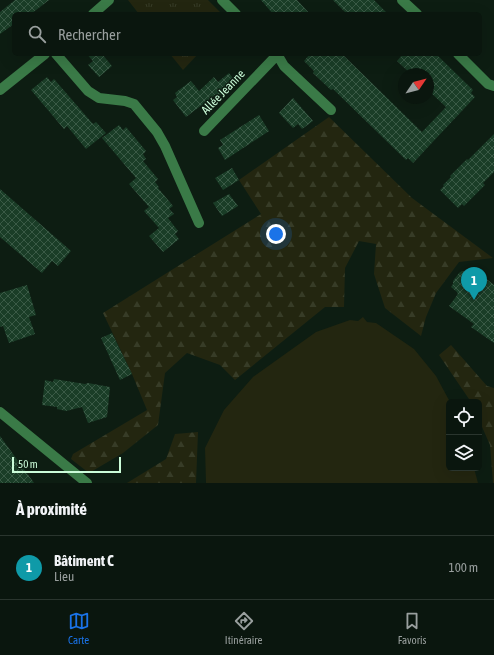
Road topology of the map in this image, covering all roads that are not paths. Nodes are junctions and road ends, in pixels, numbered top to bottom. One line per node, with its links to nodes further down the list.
1 (109, 0): 4 (street)
2 (222, 0): 5 (street)
3 (402, 0): 6 (street)
4 (95, 12)
5 (234, 12)
6 (414, 12)
7 (42, 56): 13 (street)
8 (58, 56): 16 (street)
9 (275, 56): 15 (street, Allée Jeanne)
10 (278, 56): 14 (street)
11 (460, 56): 12 (street)
12 (494, 86)
13 (0, 90)
14 (331, 110)
15 (204, 131)
16 (199, 223)
17 (1, 414): 18 (street)
18 (87, 483)

